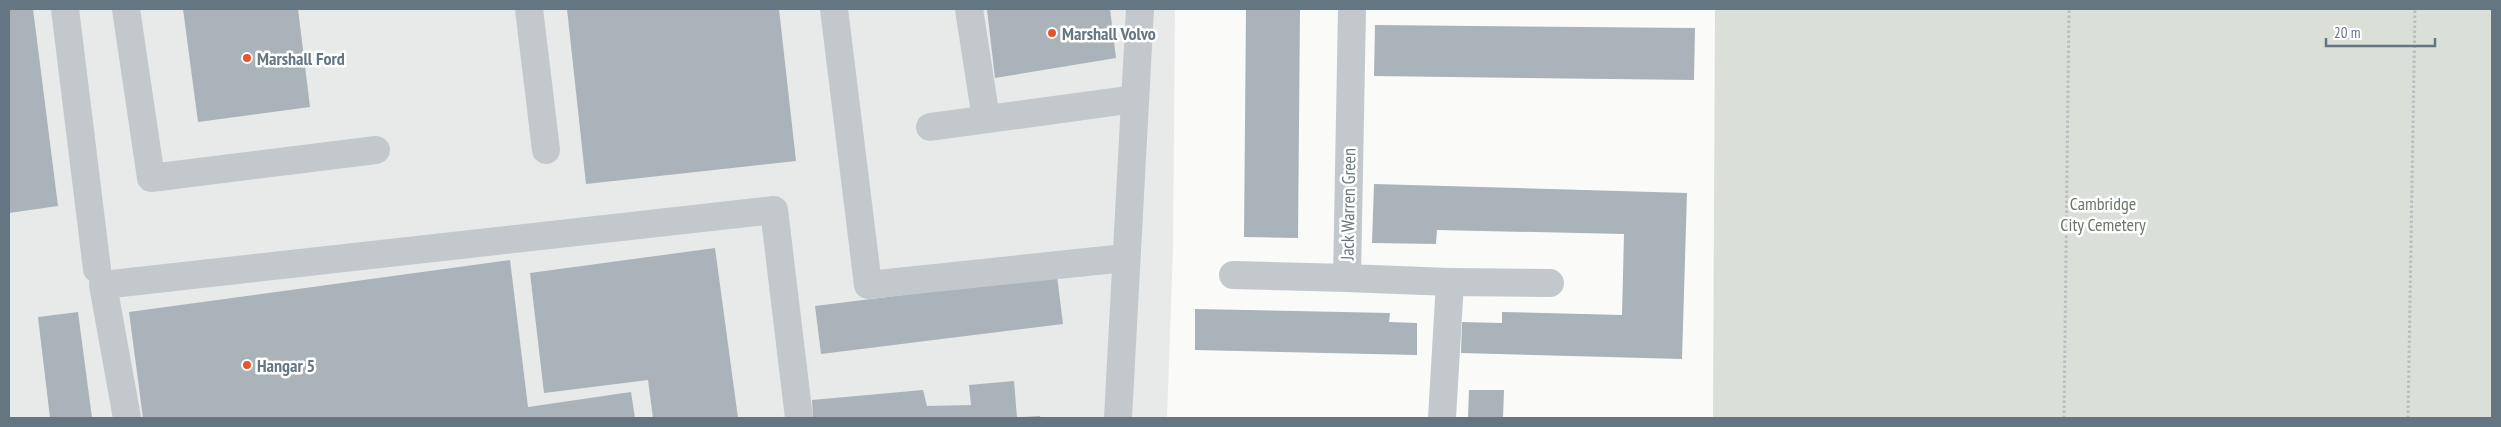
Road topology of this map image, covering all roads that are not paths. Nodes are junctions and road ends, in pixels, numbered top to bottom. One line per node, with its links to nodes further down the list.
1 (66, 9): 14 (street)
2 (126, 9): 11 (street)
3 (529, 9): 12 (street)
4 (834, 9): 13 (street)
5 (969, 9): 9 (street)
6 (1140, 9): 8 (street)
7 (1352, 9): 16 (street, Jack Warren Green)
8 (1135, 99): 9 (street); 13 (street)
9 (986, 119): 10 (street)
10 (930, 127)
11 (376, 150)
12 (546, 150)
13 (1125, 258): 21 (street)
14 (97, 269)
15 (1233, 275): 16 (street)
16 (1347, 278): 17 (street, Jack Warren Green)
17 (1450, 282): 18 (street, Jack Warren Green); 22 (street)
18 (1550, 283)
19 (127, 418): 20 (street)
20 (799, 418)
21 (1118, 418)
22 (1442, 418)

